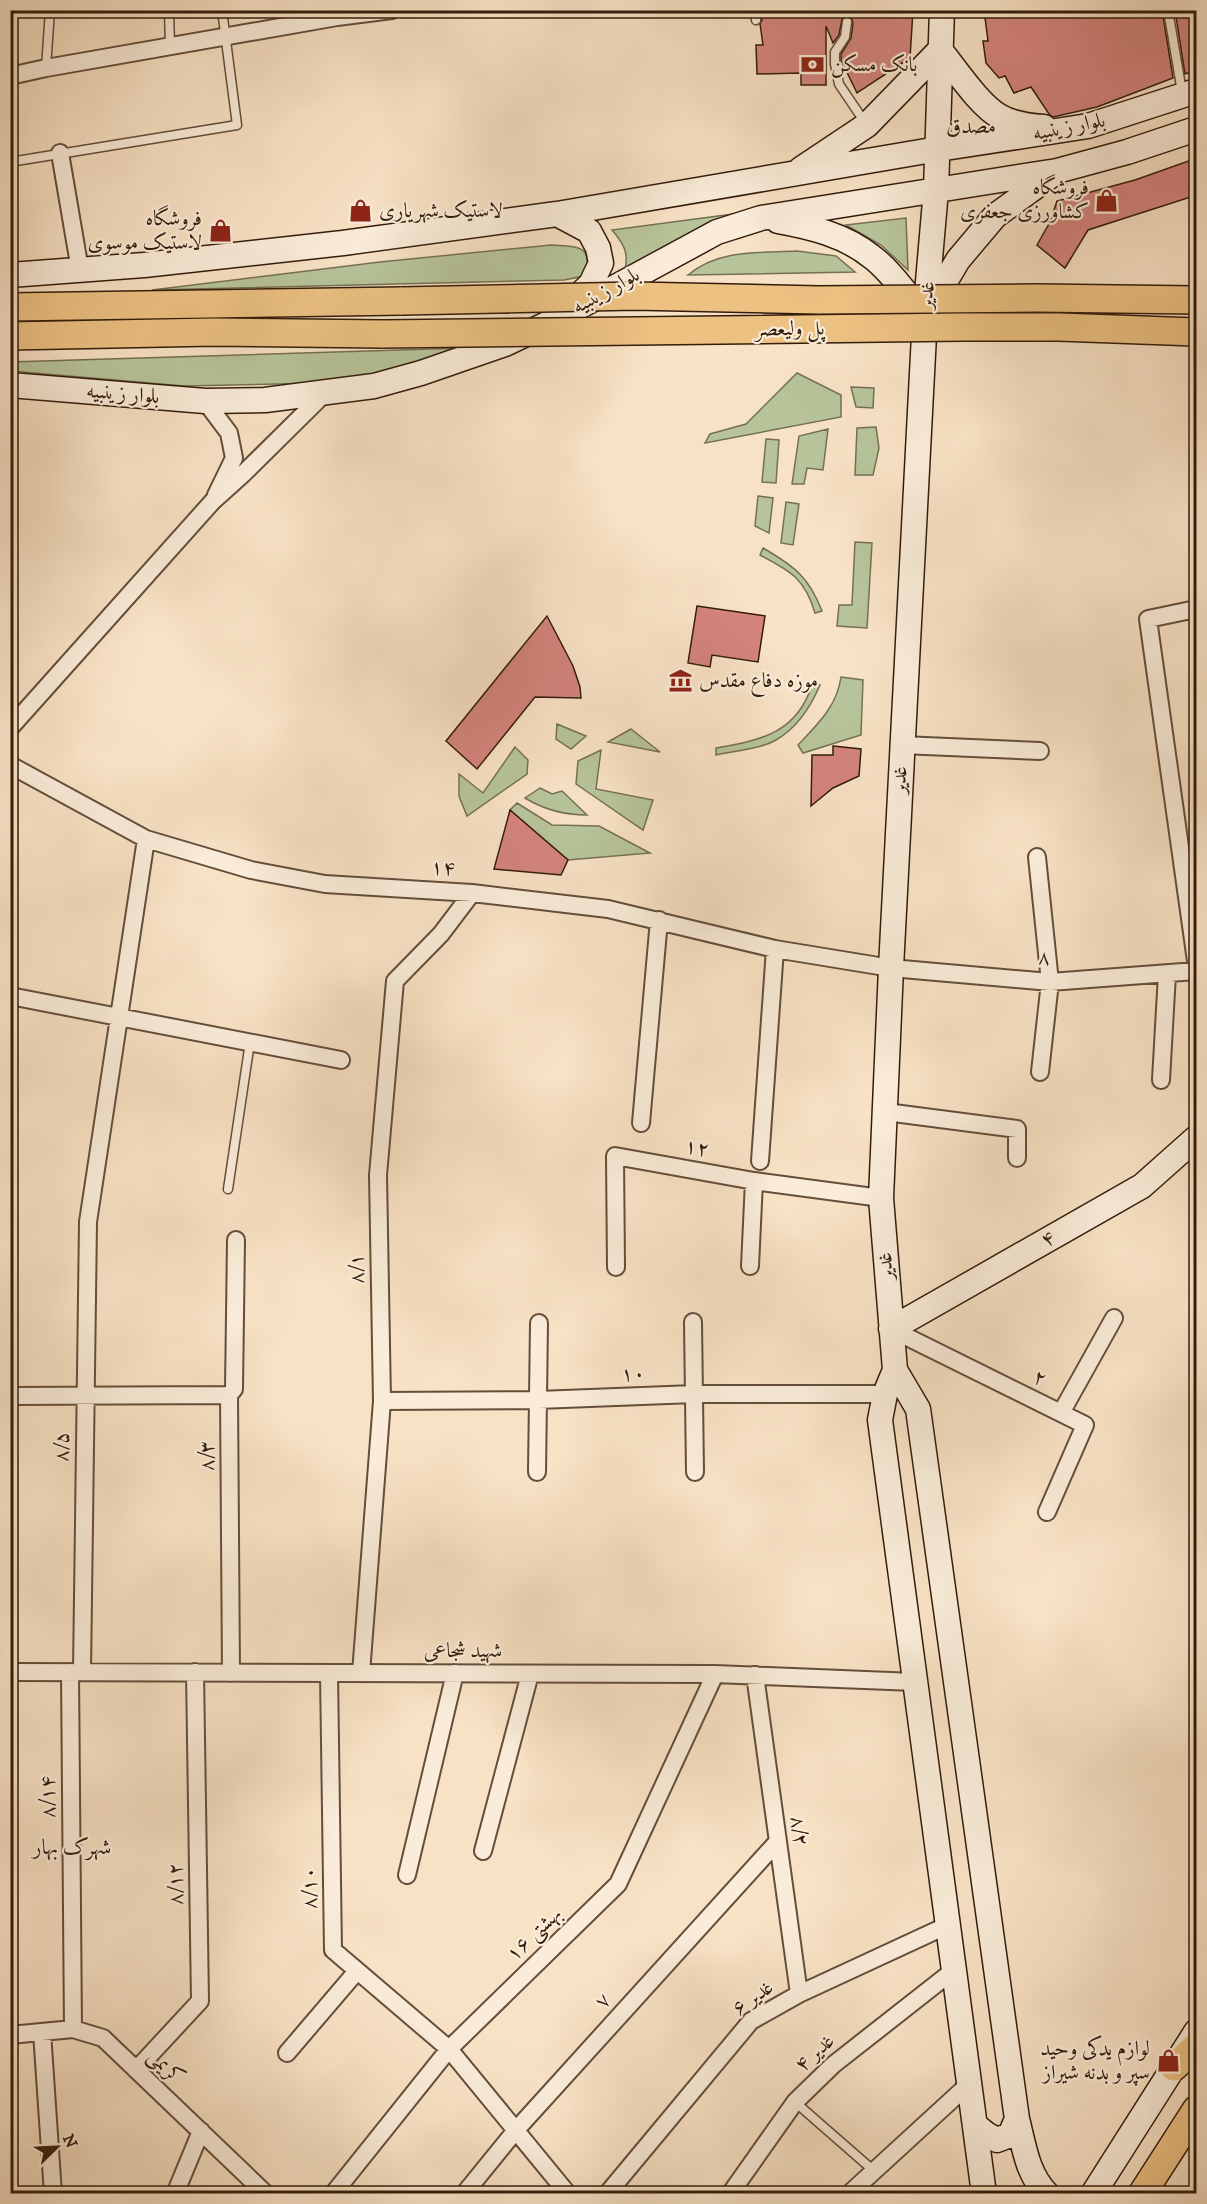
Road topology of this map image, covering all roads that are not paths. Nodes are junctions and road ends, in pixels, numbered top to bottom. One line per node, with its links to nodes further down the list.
1 (50, 10): 15 (lane)
2 (169, 10): 13 (lane)
3 (222, 10): 12 (lane)
4 (392, 10): 9 (street)
5 (755, 10): 10 (lane)
6 (942, 10): 14 (main road, غدیر)
7 (947, 10): 14 (lane)
8 (1168, 10): 17 (lane)
9 (336, 14): 12 (street)
10 (756, 20)
11 (847, 22): 18 (lane)
12 (226, 37): 13 (street); 22 (lane)
13 (170, 47): 15 (street)
14 (940, 50): 18 (main road); 19 (main road); 21 (main road, غدیر)
15 (46, 68): 16 (street)
16 (10, 76)
17 (1190, 93): 19 (main road, بلوار زینبیه)
18 (867, 125): 25 (main road)
19 (1070, 129): 21 (main road, بلوار زینبیه)
20 (1197, 129): 24 (main road, بلوار زینبیه)
21 (938, 149): 25 (main road, بلوار زینبیه); 26 (main road, غدیر)
22 (60, 153): 23 (lane); 29 (street)
23 (10, 162)
24 (1057, 171): 26 (main road, بلوار زینبیه); 33 (main road)
25 (792, 175): 27 (main road, بلوار زینبیه)
26 (936, 190): 28 (main road, بلوار زینبیه); 33 (main road, غدیر)
27 (557, 214): 29 (main road, بلوار زینبیه); 34 (main road)
28 (760, 218): 33 (main road); 34 (main road, بلوار زینبیه)
29 (80, 270): 30 (main road, بلوار زینبیه)
30 (10, 275)
31 (1197, 300): 32 (main road, پل ولیعصر, bridge)
32 (10, 307)
33 (925, 316): 43 (main road, غدیر)
34 (551, 322): 38 (main road, بلوار زینبیه)
35 (1197, 332): 36 (main road, پل ولیعصر, bridge)
36 (10, 336)
37 (10, 385): 39 (main road, بلوار زینبیه)
38 (324, 394): 39 (main road, بلوار زینبیه); 40 (street)
39 (205, 401): 40 (street)
40 (213, 501): 42 (street)
41 (1197, 609): 51 (street)
42 (10, 729)
43 (902, 745): 44 (street); 52 (main road, غدیر)
44 (1040, 751)
45 (10, 765): 46 (street, ۱۴)
46 (146, 839): 48 (street, ۱۴); 57 (street, ۸/۵)
47 (1037, 857): 55 (street)
48 (472, 893): 49 (street, ۱۴); 84 (street, ۸/۱)
49 (659, 920): 50 (street, ۱۴); 63 (street)
50 (775, 949): 52 (street, ۱۴); 66 (street)
51 (1197, 961)
52 (891, 968): 55 (street, ۸); 62 (main road, غدیر)
53 (1197, 971): 54 (street, ۸)
54 (1167, 975): 55 (street, ۸); 61 (street)
55 (1050, 982): 60 (street)
56 (10, 996): 57 (street)
57 (119, 1017): 58 (street); 82 (street, ۸/۵)
58 (250, 1042): 59 (street); 68 (lane)
59 (341, 1060)
60 (1040, 1072)
61 (1161, 1080)
62 (886, 1112): 65 (street); 69 (main road, غدیر)
63 (641, 1123)
64 (1197, 1138): 76 (main road, ۴)
65 (1017, 1158)
66 (760, 1161)
67 (754, 1181): 69 (street, ۱۲); 71 (street); 72 (street, ۱۲)
68 (228, 1189)
69 (881, 1198): 76 (main road, غدیر)
70 (236, 1240): 80 (street, ۸/۳)
71 (750, 1266)
72 (616, 1267)
73 (1114, 1318): 85 (street)
74 (693, 1322): 78 (street)
75 (539, 1323): 83 (street)
76 (891, 1329): 77 (main road, غدیر); 85 (street, ۲)
77 (895, 1370): 79 (main road); 119 (main road)
78 (694, 1394): 79 (street, ۱۰); 83 (street, ۱۰); 87 (street)
79 (885, 1394): 99 (main road)
80 (229, 1395): 82 (street); 92 (street, ۸/۳)
81 (10, 1396): 82 (street)
82 (85, 1396): 90 (street, ۸/۵)
83 (538, 1400): 84 (street, ۱۰); 86 (street)
84 (382, 1401): 94 (street, ۸/۱)
85 (1061, 1413): 88 (street, ۲)
86 (537, 1472)
87 (695, 1472)
88 (1047, 1512)
89 (10, 1672): 90 (street, شهید شجاعی)
90 (76, 1672): 91 (street, شهید شجاعی); 107 (street, ۸/۱۴)
91 (195, 1672): 92 (street, شهید شجاعی); 115 (street, ۸/۱۲)
92 (231, 1673): 93 (street, شهید شجاعی)
93 (329, 1673): 94 (street, شهید شجاعی); 105 (street, ۸/۱۰)
94 (361, 1673): 95 (street, شهید شجاعی)
95 (455, 1673): 96 (street, شهید شجاعی); 102 (street)
96 (530, 1674): 97 (street, شهید شجاعی); 101 (street)
97 (715, 1674): 98 (street, شهید شجاعی); 112 (street, ۱۶ بهشتی)
98 (755, 1675): 99 (street, شهید شجاعی); 100 (street, ۸/۲)
99 (915, 1682): 103 (main road)
100 (778, 1841): 106 (street, ۸/۲); 121 (street, ۷)
101 (483, 1851)
102 (407, 1875)
103 (948, 1925): 104 (main road); 106 (street, غدیر ۶)
104 (954, 1970): 116 (main road); 117 (street, غدیر ۴)
105 (357, 1971): 112 (street, ۸/۱۰); 113 (street)
106 (799, 1994): 131 (street, غدیر ۶)
107 (73, 2029): 108 (street, کریمی); 115 (street, کریمی)
108 (42, 2032): 110 (street, کریمی); 125 (street)
109 (1197, 2032): 114 (main road)
110 (10, 2035)
111 (1197, 2047): 114 (main road)
112 (449, 2049): 121 (street, ۸/۱۰); 128 (street, ۱۶ بهشتی)
113 (287, 2053)
114 (1174, 2067): 124 (main road)
115 (136, 2070): 122 (street, کریمی)
116 (969, 2084): 120 (main road); 123 (street)
117 (795, 2102): 123 (lane); 132 (street, غدیر ۴)
118 (1197, 2110): 136 (main road)
119 (1017, 2119): 120 (main road); 135 (main road)
120 (975, 2125): 134 (main road)
121 (516, 2130): 129 (street, ۷); 130 (street, ۸/۱۰)
122 (201, 2131): 126 (street); 127 (street, کریمی)
123 (874, 2172): 133 (street)
124 (1092, 2191)
125 (53, 2193)
126 (175, 2193)
127 (266, 2193)
128 (333, 2193)
129 (464, 2193)
130 (568, 2193)
131 (607, 2193)
132 (730, 2193)
133 (849, 2193)
134 (984, 2193)
135 (1047, 2193)
136 (1142, 2193)

